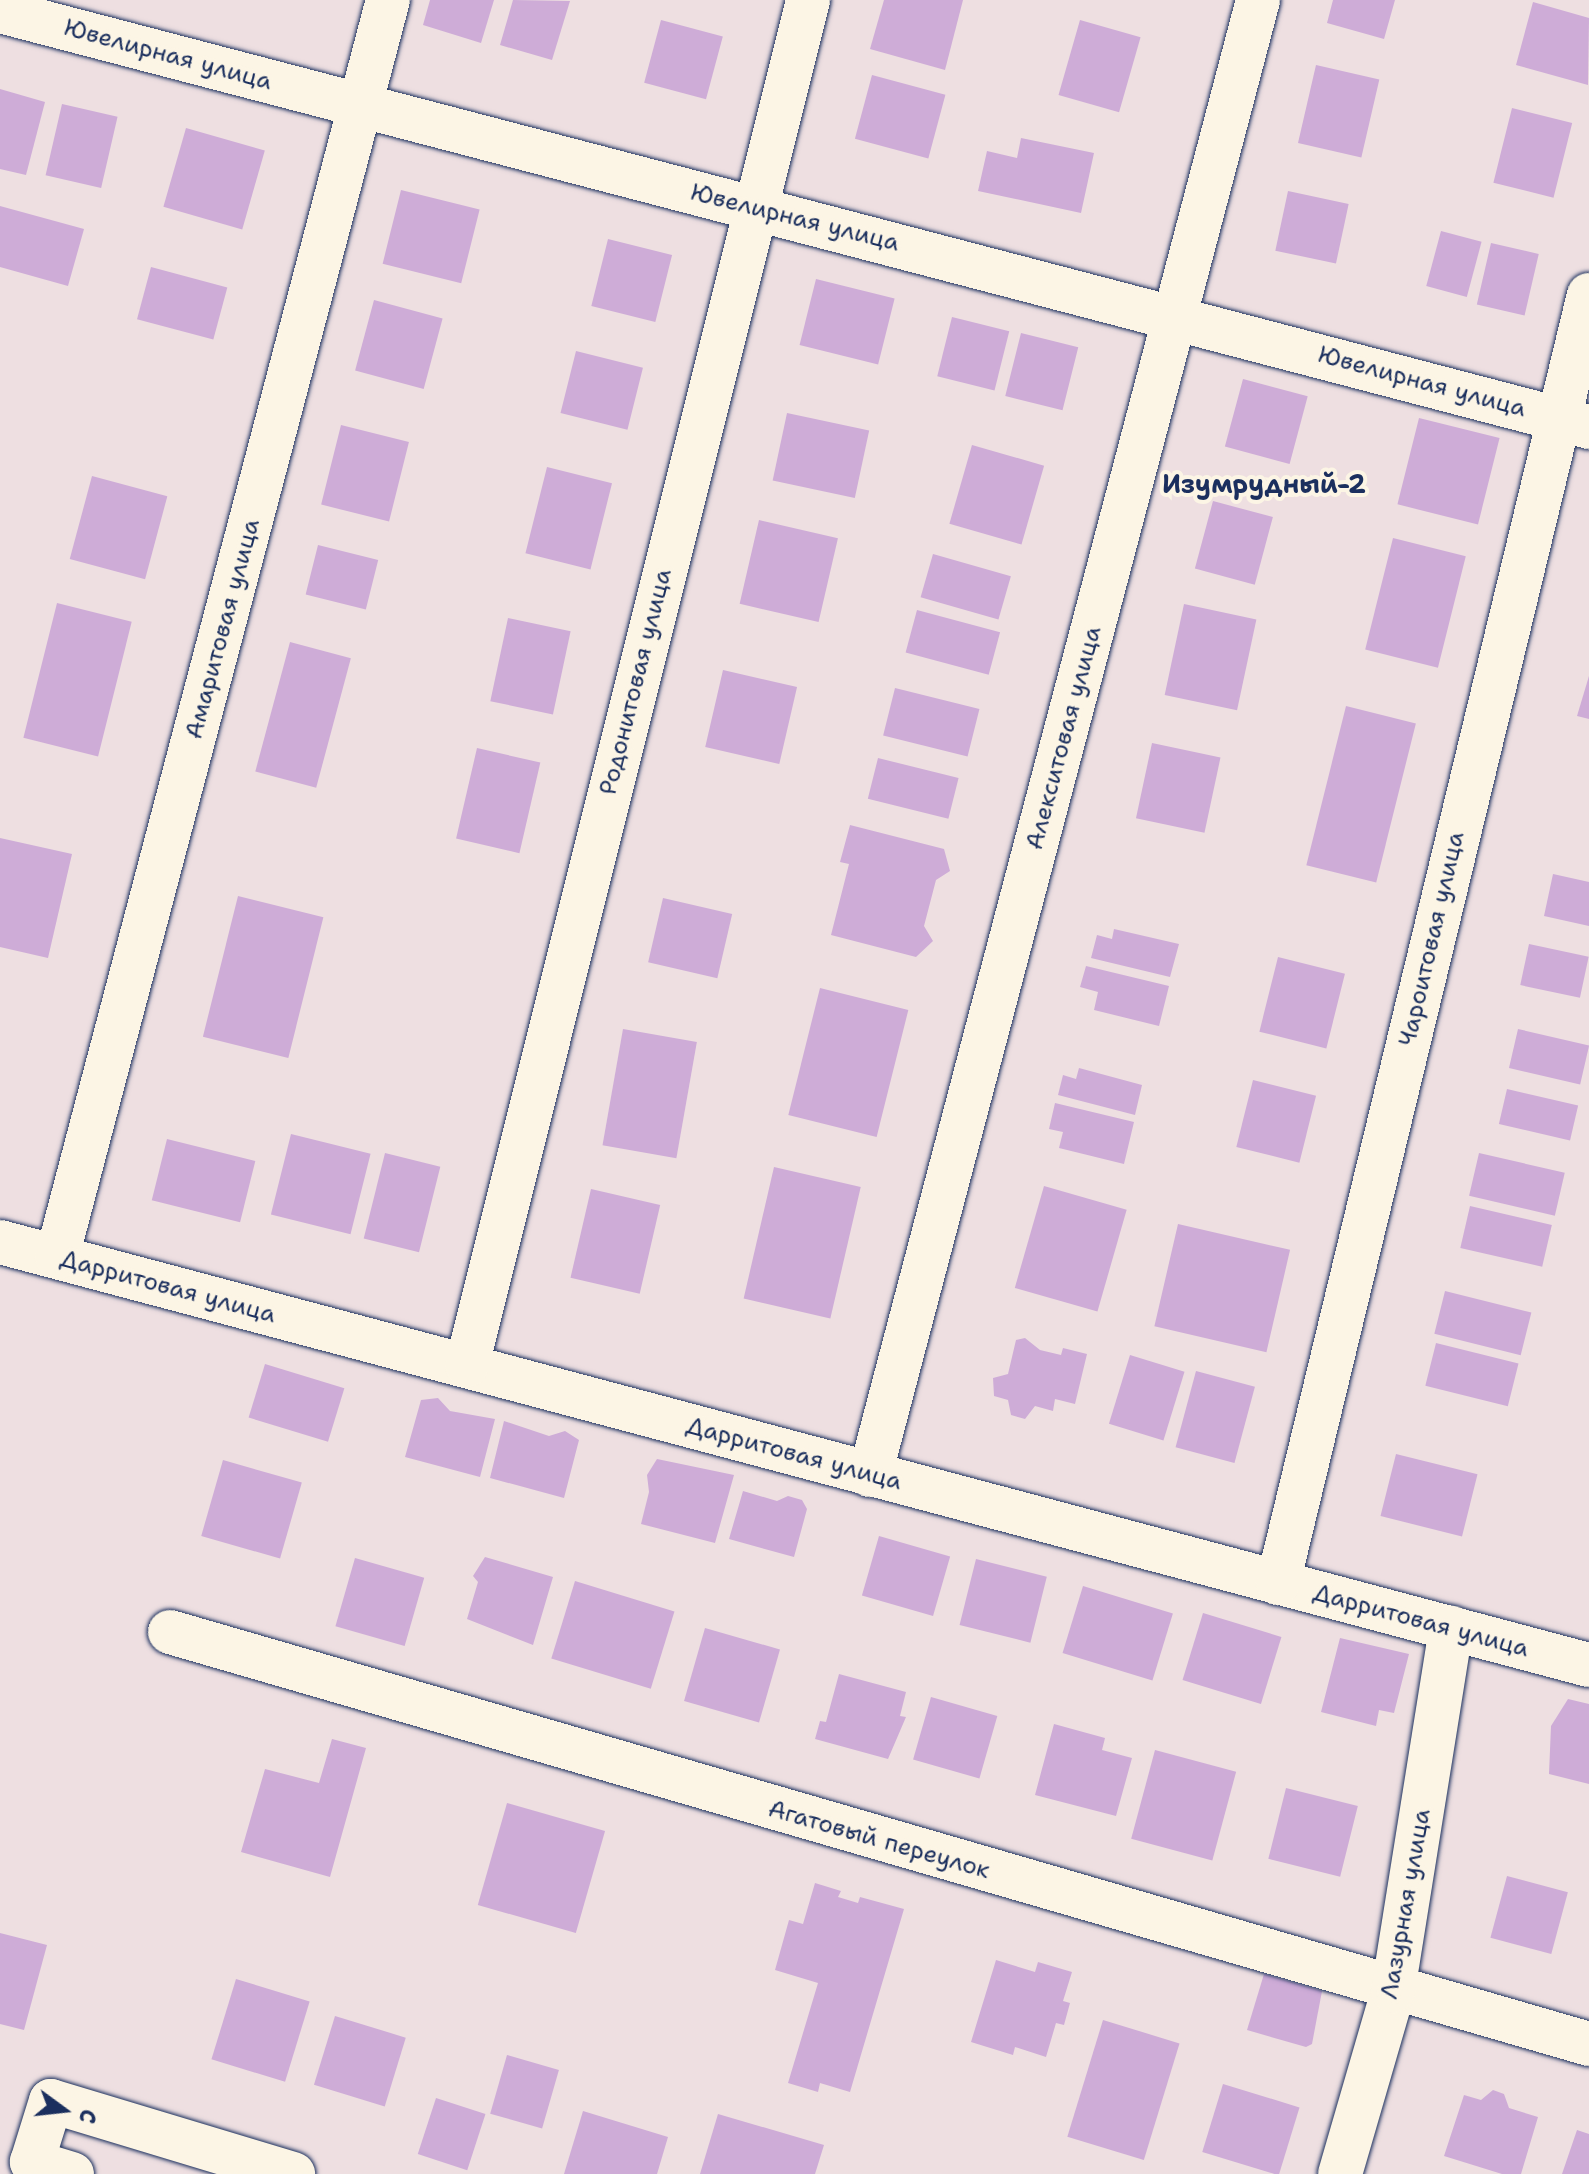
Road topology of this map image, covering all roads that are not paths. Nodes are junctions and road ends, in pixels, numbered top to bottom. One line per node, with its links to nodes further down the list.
1 (388, 0): 5 (street, Амаритовая улица)
2 (808, 0): 6 (street, Родонитовая улица)
3 (1258, 0): 8 (street, Алекситовая улица)
4 (0, 11): 5 (street, Ювелирная улица)
5 (361, 106): 6 (street, Ювелирная улица); 11 (street, Амаритовая улица)
6 (754, 208): 8 (street, Ювелирная улица); 12 (street, Родонитовая улица)
7 (1589, 295): 9 (street, Чароитовая улица)
8 (1175, 316): 9 (street, Ювелирная улица); 13 (street, Алекситовая улица)
9 (1573, 422): 14 (street, Чароитовая улица)
10 (0, 1242): 11 (street, Дарритовая улица)
11 (57, 1257): 12 (street, Дарритовая улица)
12 (467, 1365): 13 (street, Дарритовая улица)
13 (870, 1475): 14 (street, Дарритовая улица)
14 (1278, 1583): 15 (street, Дарритовая улица)
15 (1451, 1628): 17 (street, Дарритовая улица); 18 (street, Лазурная улица)
16 (170, 1632): 18 (street, Агатовый переулок)
17 (1589, 1665)
18 (1393, 1991): 19 (street, Агатовый переулок); 22 (street, Лазурная улица)
19 (1589, 2044)
20 (72, 2174): 21 (street)
21 (293, 2174)
22 (1340, 2174)

